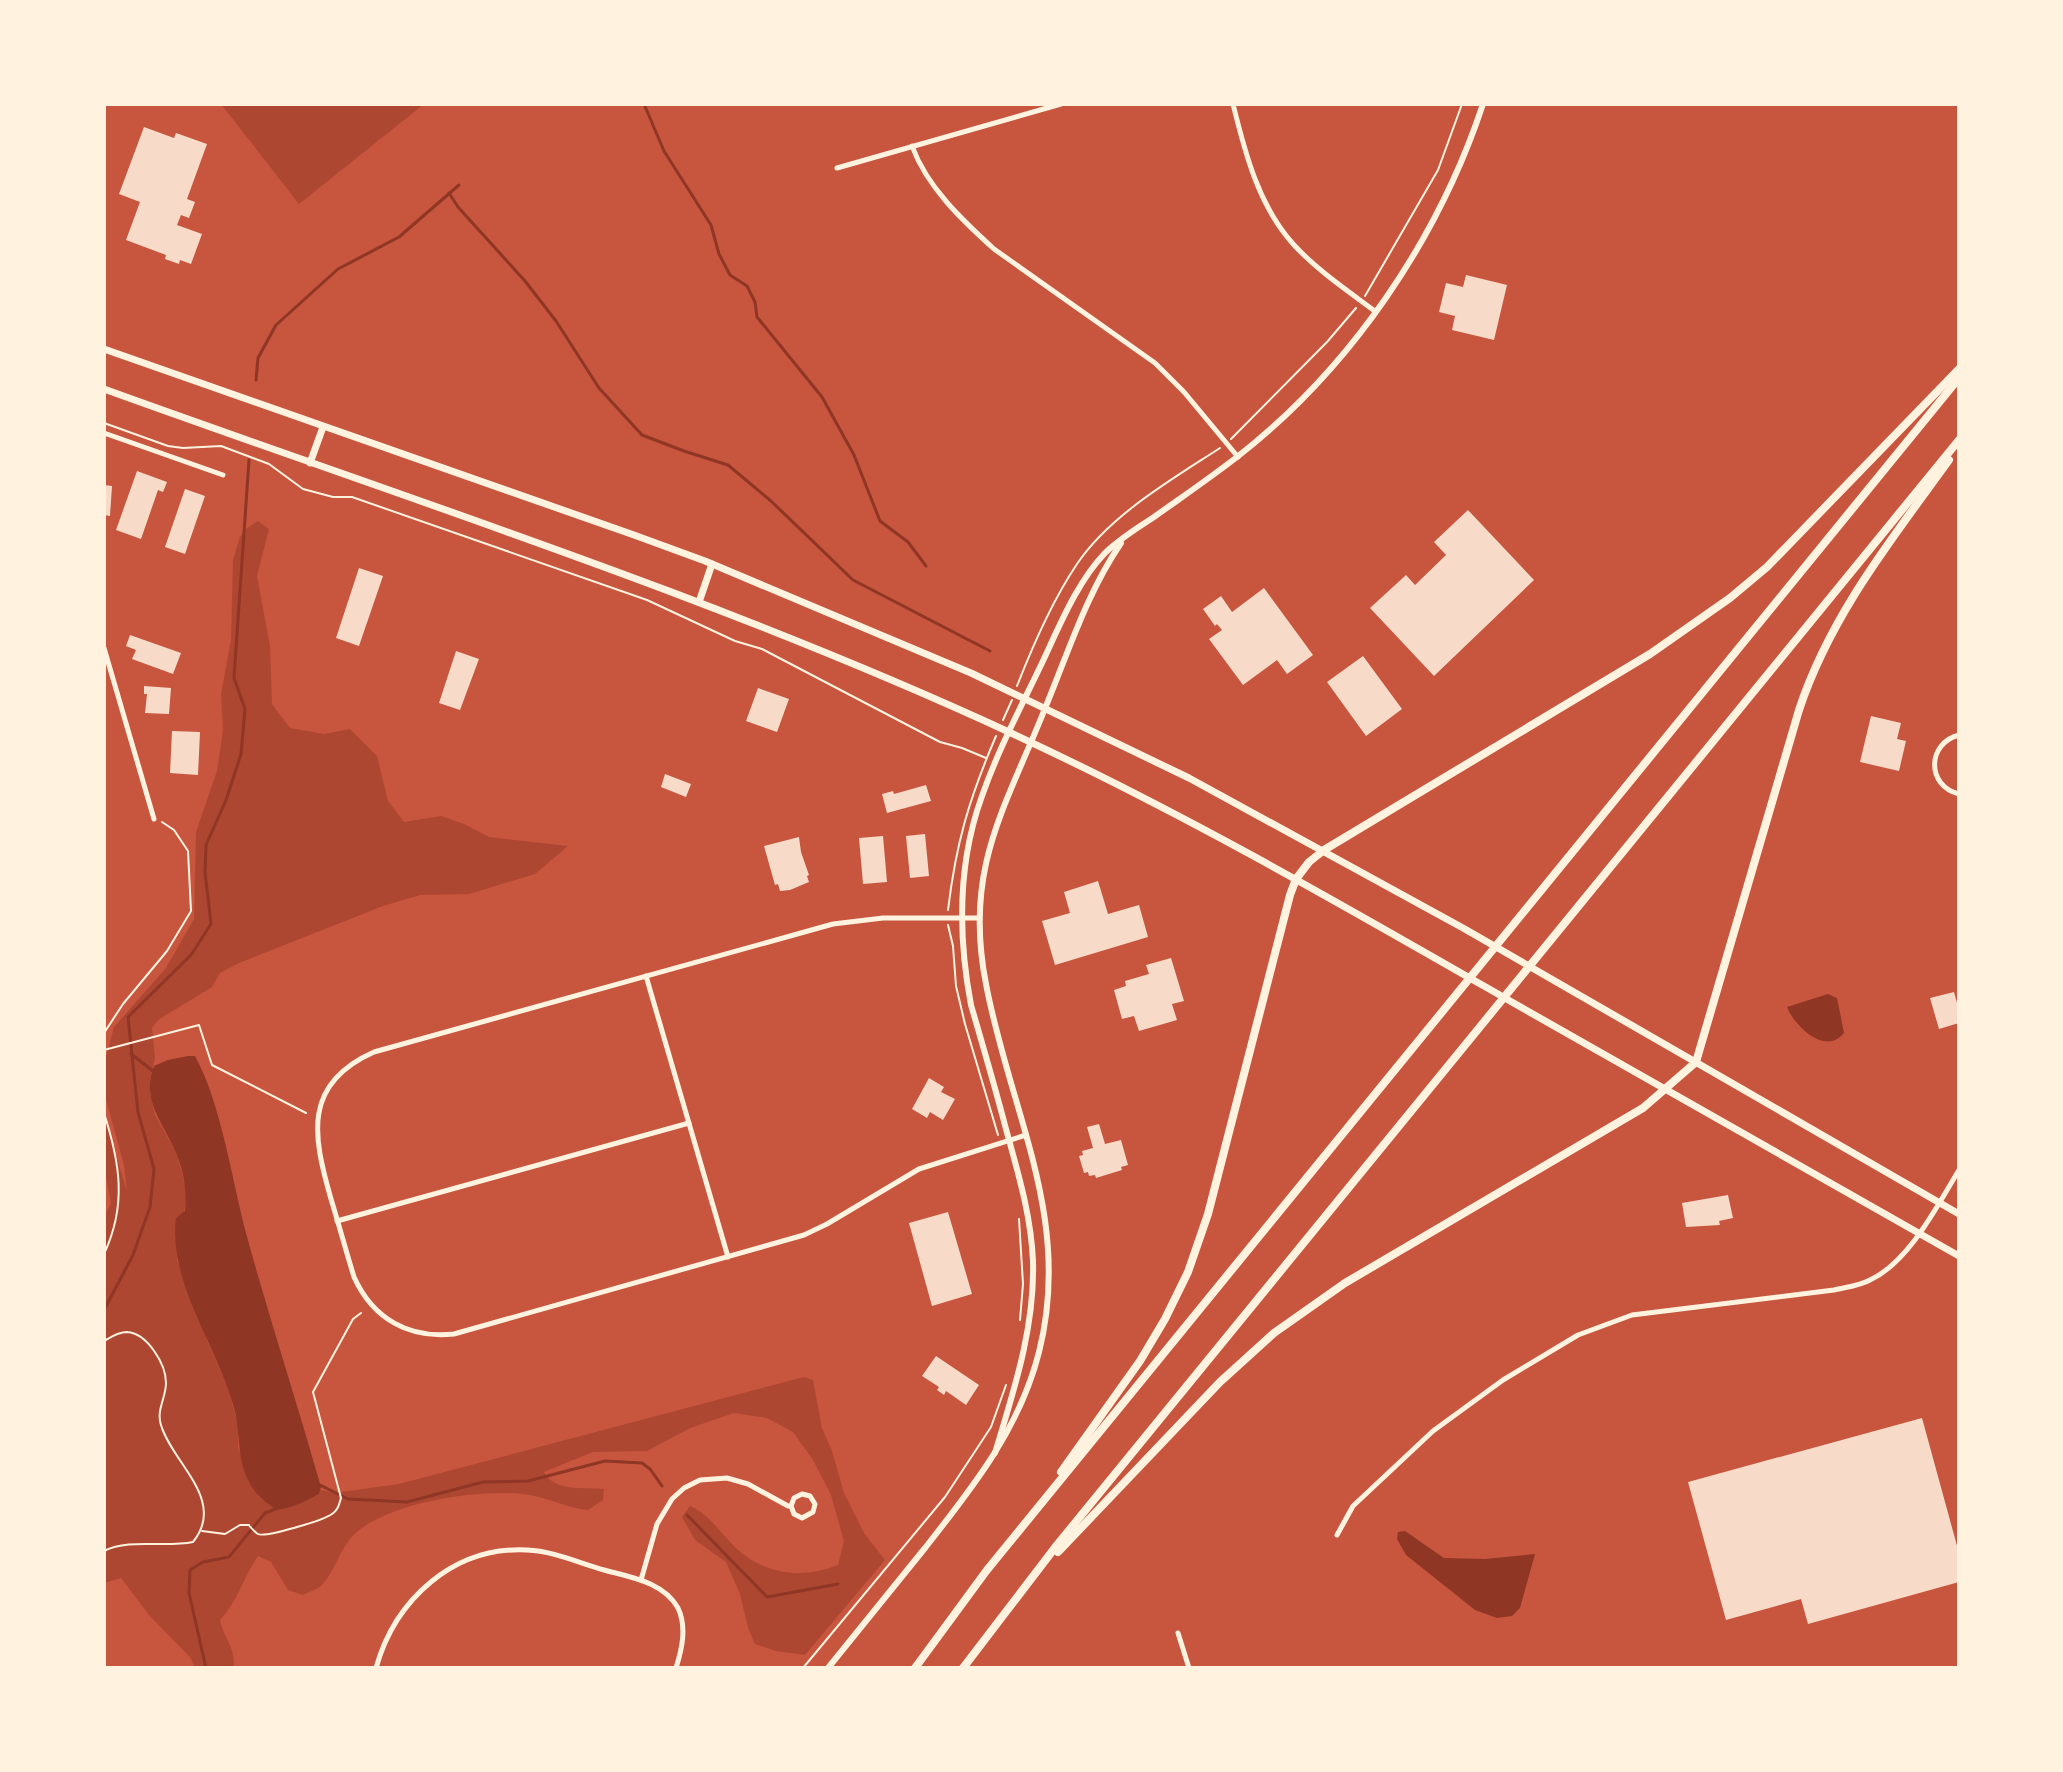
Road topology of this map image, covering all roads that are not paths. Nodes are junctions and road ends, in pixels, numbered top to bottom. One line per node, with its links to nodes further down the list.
1 (1061, 104): 4 (street)
2 (1233, 104): 6 (street)
3 (1483, 104): 6 (main road)
4 (912, 146): 5 (street); 14 (street)
5 (837, 168)
6 (1376, 312): 14 (main road)
7 (104, 349): 11 (main road)
8 (1959, 369): 28 (highway)
9 (1959, 378): 47 (highway)
10 (104, 389): 15 (main road)
11 (323, 427): 15 (main road); 18 (main road)
12 (104, 433): 16 (street)
13 (1959, 443): 33 (highway); 50 (highway)
14 (1238, 457): 17 (main road)
15 (310, 463): 19 (main road)
16 (223, 475)
17 (1125, 537): 21 (main road); 22 (main road)
18 (712, 564): 19 (main road); 21 (main road)
19 (699, 602): 23 (main road)
20 (104, 648): 27 (street)
21 (1024, 700): 22 (main road); 23 (main road)
22 (1045, 710): 25 (main road); 28 (main road)
23 (1010, 732): 25 (main road); 30 (main road)
24 (1959, 735): 26 (street)
25 (1030, 742): 29 (main road); 31 (main road)
26 (1959, 794)
27 (154, 819)
28 (1324, 850): 29 (highway); 33 (main road)
29 (1296, 879): 34 (main road); 47 (highway)
30 (961, 917): 31 (street); 32 (street); 37 (main road)
31 (979, 918): 36 (main road)
32 (646, 976): 35 (street); 41 (street)
33 (1696, 1062): 34 (highway); 39 (main road)
34 (1666, 1089): 42 (main road); 50 (highway)
35 (689, 1123): 41 (street); 44 (street)
36 (1026, 1135): 37 (street); 45 (main road)
37 (1009, 1140): 44 (street); 45 (main road)
38 (1959, 1170): 39 (street)
39 (1939, 1203): 40 (main road); 42 (street)
40 (1959, 1214)
41 (337, 1221): 44 (street)
42 (1919, 1233): 43 (main road); 48 (street)
43 (1959, 1256)
44 (728, 1257)
45 (995, 1453): 54 (main road)
46 (791, 1506): 46 (street); 49 (street)
47 (1026, 1522): 55 (highway)
48 (1337, 1535)
49 (641, 1580): 52 (street); 53 (street)
50 (1014, 1599): 56 (highway)
51 (1178, 1633): 57 (street)
52 (376, 1668)
53 (676, 1668)
54 (828, 1668)
55 (915, 1668)
56 (963, 1668)
57 (1189, 1668)

